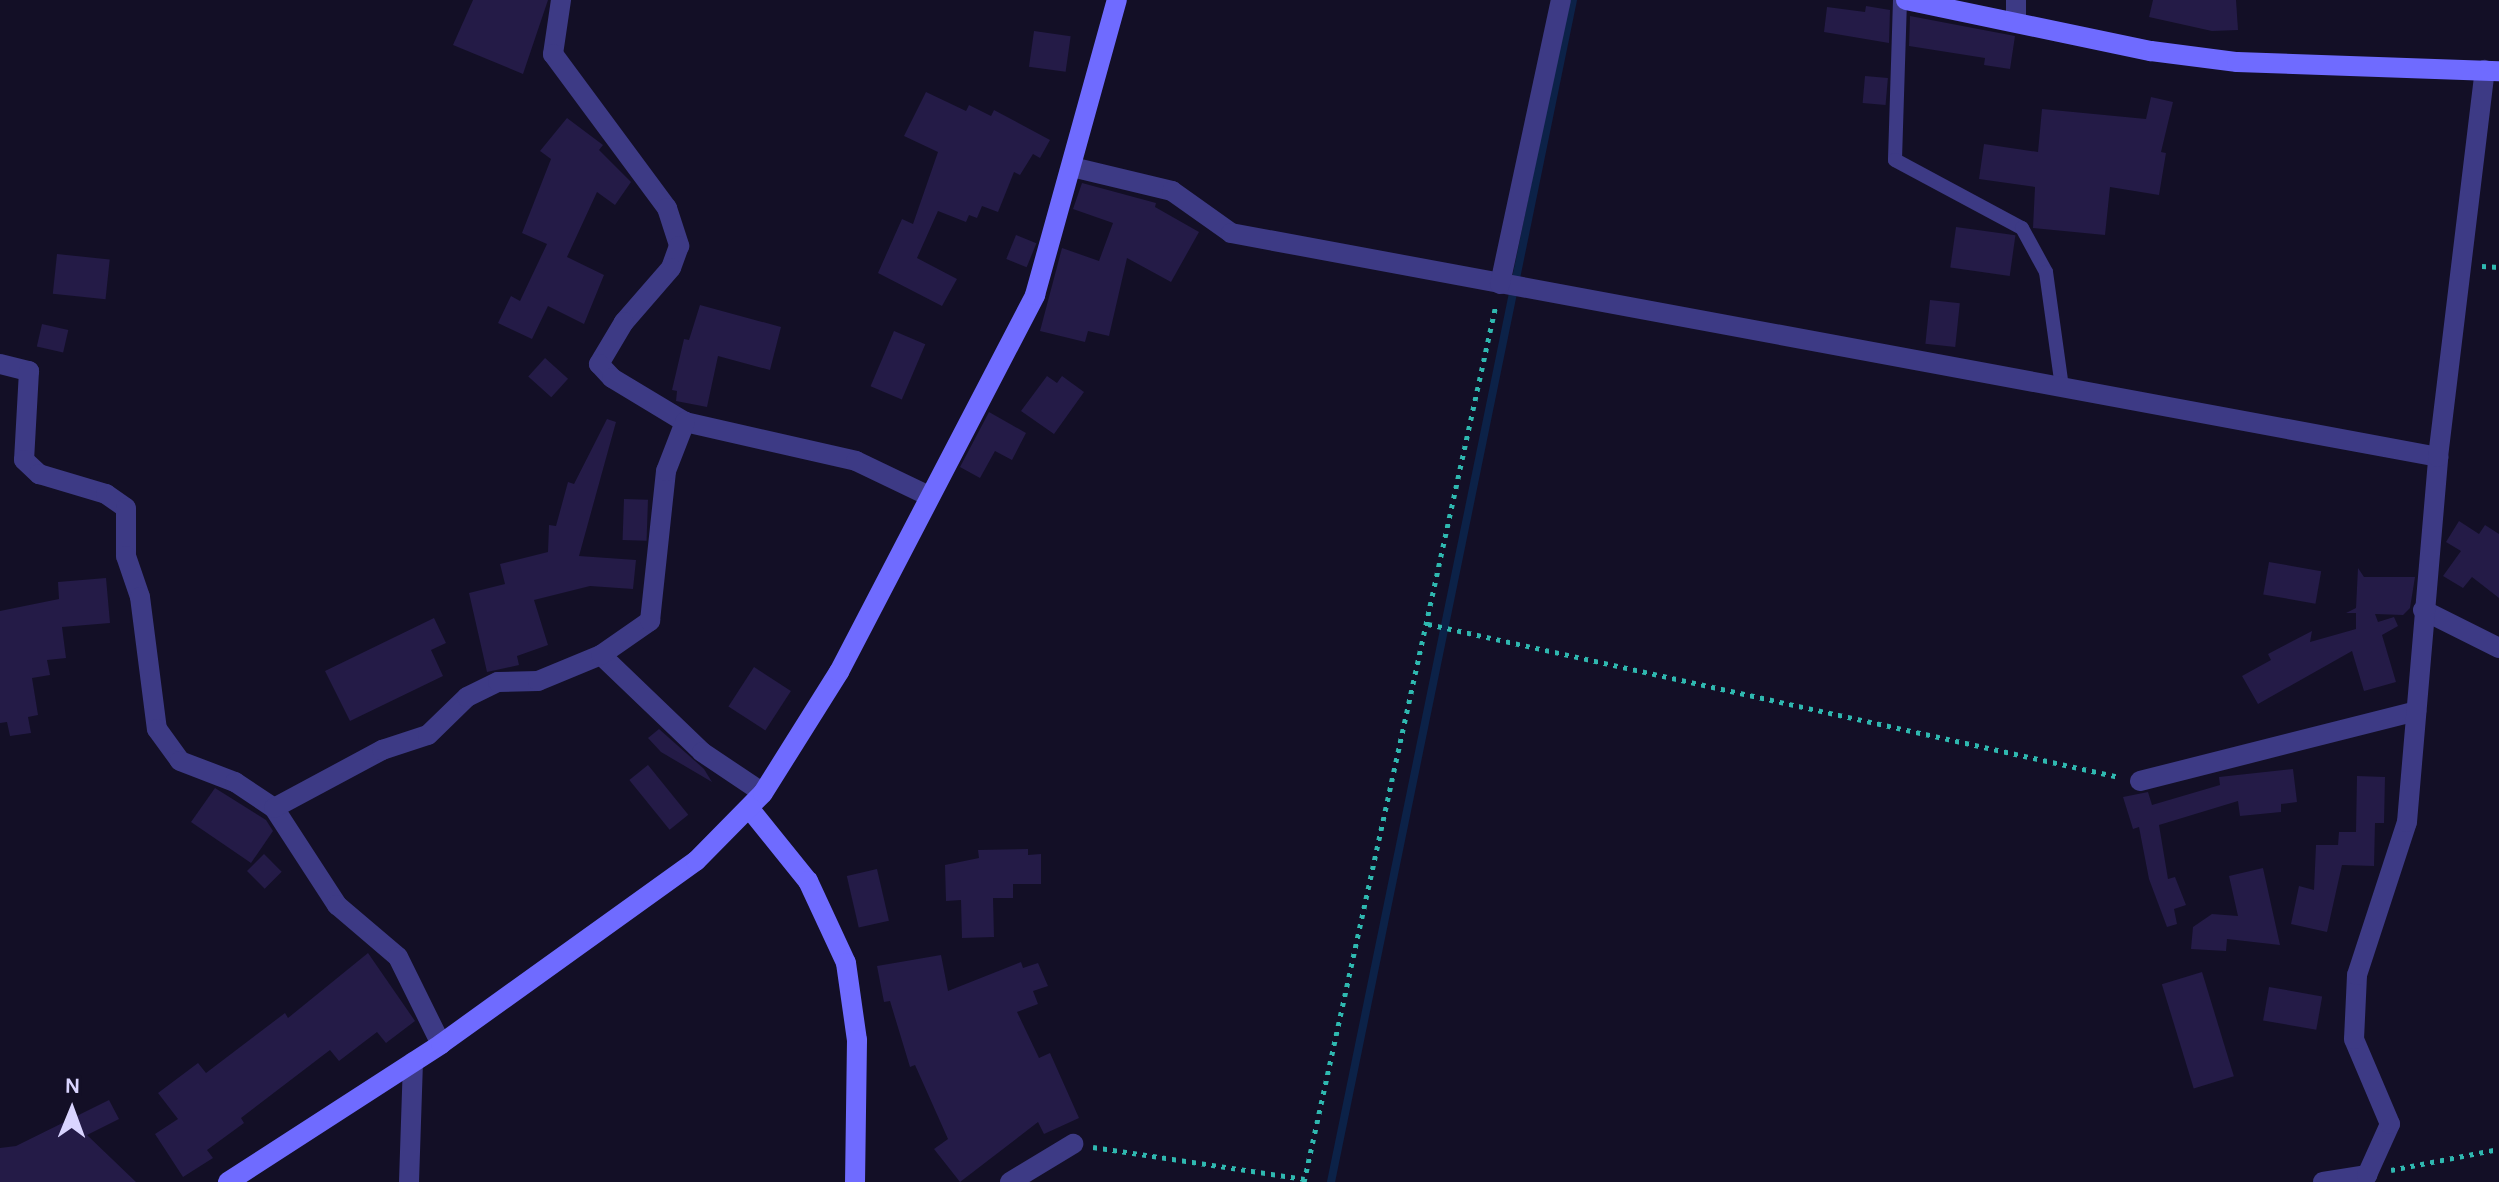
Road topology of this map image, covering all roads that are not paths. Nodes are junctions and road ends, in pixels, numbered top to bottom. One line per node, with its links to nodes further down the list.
1 (561, 0): 12 (street)
2 (1117, 0): 8 (street)
3 (1561, 0): 9 (street)
4 (1903, 0): 6 (street); 11 (lane)
5 (2016, 0): 6 (street)
6 (2016, 22): 7 (street)
7 (2492, 70): 13 (street)
8 (1072, 167): 9 (street); 14 (street)
9 (1500, 284): 11 (street)
10 (0, 364): 21 (street)
11 (2062, 388): 13 (street)
12 (685, 422): 14 (street); 17 (street)
13 (2438, 457): 15 (street)
14 (929, 496): 20 (street)
15 (2423, 610): 16 (street); 18 (street)
16 (2499, 648)
17 (601, 655): 20 (street); 21 (street)
18 (2416, 711): 19 (street); 29 (street)
19 (2140, 781)
20 (756, 801): 22 (street); 27 (street)
21 (274, 808): 22 (street)
22 (441, 1044): 23 (street)
23 (413, 1062): 25 (street); 26 (street)
24 (1073, 1144): 28 (street)
25 (228, 1182)
26 (409, 1182)
27 (855, 1182)
28 (1010, 1182)
29 (2323, 1182)

